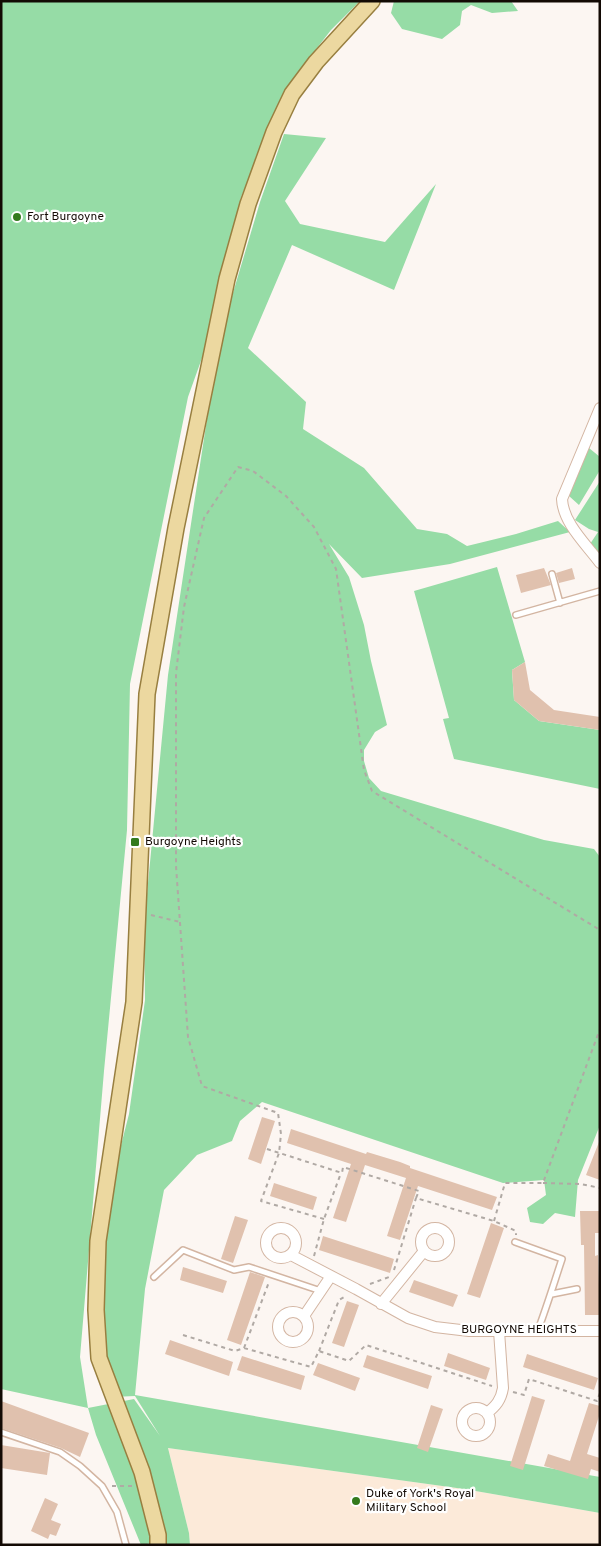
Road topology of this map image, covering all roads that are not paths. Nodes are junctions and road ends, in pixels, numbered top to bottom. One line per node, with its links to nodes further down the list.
1 (372, 1): 24 (main road)
2 (600, 408): 3 (street)
3 (600, 563)
4 (552, 574): 6 (lane)
5 (600, 591): 6 (lane)
6 (560, 602): 7 (lane)
7 (516, 615)
8 (515, 1242): 15 (lane)
9 (424, 1251): 16 (street)
10 (291, 1255): 11 (street, BURGOYNE HEIGHTS)
11 (331, 1276): 14 (street); 16 (street, BURGOYNE HEIGHTS)
12 (154, 1278): 14 (lane)
13 (577, 1289): 15 (lane)
14 (321, 1291): 17 (street)
15 (552, 1294): 18 (lane)
16 (381, 1304): 19 (street, BURGOYNE HEIGHTS)
17 (304, 1316)
18 (538, 1330): 19 (street, BURGOYNE HEIGHTS); 20 (street, BURGOYNE HEIGHTS)
19 (499, 1331): 21 (street)
20 (600, 1331)
21 (487, 1414)
22 (1, 1432): 23 (lane)
23 (126, 1545)
24 (158, 1545)

